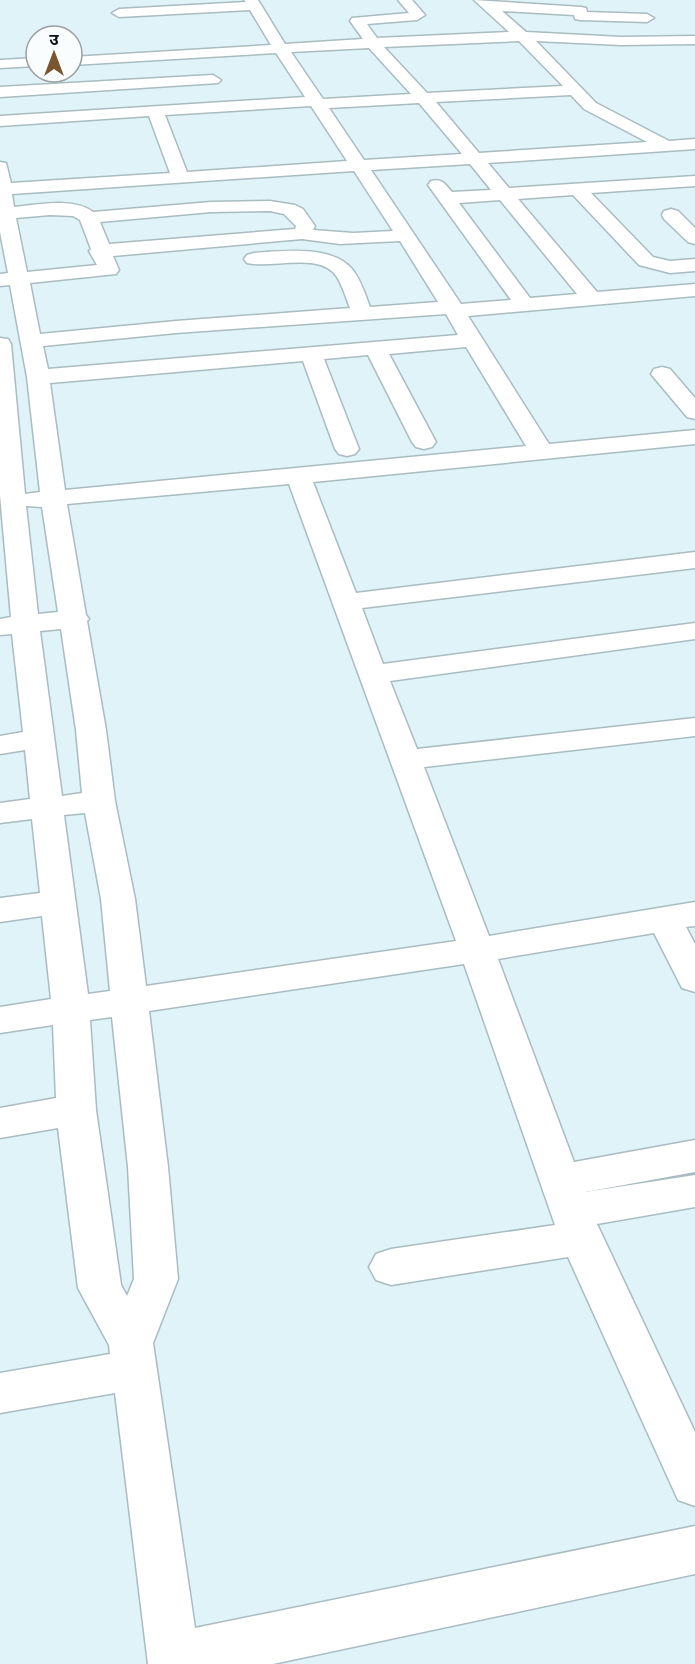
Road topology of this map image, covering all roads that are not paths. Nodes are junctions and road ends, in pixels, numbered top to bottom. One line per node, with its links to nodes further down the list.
1 (405, 0): 9 (street)
2 (255, 2): 6 (street); 15 (street)
3 (485, 3): 5 (street); 10 (street)
4 (348, 7): 9 (street)
5 (582, 9): 7 (street); 12 (street)
6 (119, 13)
7 (647, 18)
8 (528, 19): 11 (street)
9 (359, 20): 14 (street)
10 (523, 36): 11 (street); 14 (street); 19 (street)
11 (545, 36): 12 (street)
12 (576, 37): 13 (street)
13 (695, 40)
14 (373, 43): 15 (street); 21 (street)
15 (281, 49): 16 (street); 22 (street)
16 (84, 59)
17 (24, 63): 18 (street)
18 (0, 64)
19 (574, 90): 21 (street); 27 (street)
20 (0, 92): 23 (street)
21 (424, 98): 22 (street); 28 (street)
22 (317, 103): 23 (street); 30 (street)
23 (226, 106): 24 (street)
24 (155, 111): 25 (street); 32 (street)
25 (0, 121)
26 (695, 144): 27 (street)
27 (666, 146): 28 (street)
28 (474, 158): 29 (street); 36 (street)
29 (420, 160): 30 (street); 37 (street)
30 (357, 164): 32 (street); 42 (street)
31 (0, 167): 34 (street)
32 (181, 178): 34 (street)
33 (695, 181): 35 (street)
34 (1, 189): 38 (street)
35 (578, 190): 36 (street); 48 (street)
36 (506, 194): 37 (street); 53 (street)
37 (447, 198): 54 (street)
38 (6, 214): 40 (street); 51 (street)
39 (671, 215): 43 (street)
40 (88, 218): 41 (street); 45 (street)
41 (302, 233): 44 (street); 45 (street)
42 (405, 236): 44 (street); 55 (street)
43 (695, 238)
44 (353, 240): 46 (street)
45 (99, 251): 50 (street)
46 (313, 258): 47 (street); 56 (street)
47 (235, 260)
48 (695, 265)
49 (129, 268): 50 (street)
50 (109, 270): 51 (street)
51 (9, 279): 58 (street)
52 (695, 290): 53 (street)
53 (591, 298): 54 (street)
54 (525, 305): 55 (street)
55 (453, 309): 56 (street); 57 (street)
56 (363, 314): 58 (street)
57 (472, 340): 59 (street); 67 (street)
58 (16, 342): 62 (street); 71 (street)
59 (375, 348): 60 (street); 66 (street)
60 (311, 354): 62 (street); 68 (street)
61 (662, 374): 63 (street)
62 (38, 377): 70 (street)
63 (695, 412)
64 (695, 417): 67 (street)
65 (695, 437): 67 (street)
66 (424, 442): 67 (street); 68 (street)
67 (536, 443): 69 (street)
68 (347, 449): 70 (street)
69 (298, 477): 70 (street); 75 (street)
70 (52, 487): 71 (street); 72 (street)
71 (7, 492): 74 (street)
72 (64, 557): 74 (street); 76 (street)
73 (695, 560): 75 (street)
74 (9, 562): 77 (street)
75 (346, 602): 79 (street)
76 (75, 619): 77 (street); 84 (street)
77 (12, 626): 81 (street)
78 (695, 632): 79 (street)
79 (373, 674): 83 (street)
80 (695, 727): 83 (street)
81 (38, 738): 82 (street); 85 (street)
82 (0, 745)
83 (405, 760): 90 (street)
84 (99, 801): 85 (street); 92 (street)
85 (46, 808): 86 (street); 87 (street)
86 (0, 813)
87 (57, 902): 88 (street); 93 (street)
88 (0, 910)
89 (680, 916): 90 (street); 91 (street)
90 (477, 950): 92 (street); 99 (street)
91 (695, 979)
92 (129, 1000): 93 (street); 101 (street)
93 (71, 1010): 94 (street); 95 (street)
94 (0, 1020)
95 (76, 1110): 96 (street); 101 (street)
96 (0, 1123)
97 (695, 1156): 99 (street)
98 (695, 1191): 99 (street)
99 (571, 1210): 100 (street); 103 (street)
100 (391, 1267)
101 (133, 1356): 102 (street); 105 (street)
102 (0, 1393)
103 (695, 1484)
104 (695, 1550): 105 (street)
105 (174, 1661)

